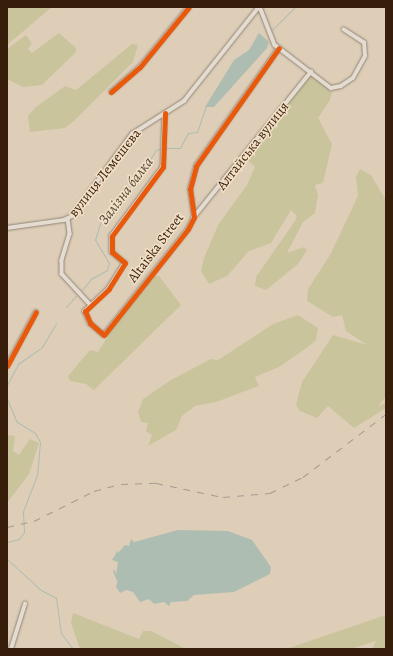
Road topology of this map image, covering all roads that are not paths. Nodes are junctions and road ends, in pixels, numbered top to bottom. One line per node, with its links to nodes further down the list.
1 (189, 7): 6 (street)
2 (259, 7): 4 (street); 7 (street, вулиця Лемешєва)
3 (344, 30): 5 (street)
4 (279, 48): 5 (street); 8 (street, Altaiska Street)
5 (311, 72): 8 (street, Алтайська вулиця)
6 (111, 92)
7 (165, 113): 9 (street, вулиця Лемешєва); 11 (street)
8 (194, 218): 11 (street, Altaiska Street)
9 (68, 219): 10 (street); 11 (street, вулиця Лемешєва)
10 (7, 228)
11 (90, 304)
12 (36, 312): 13 (street)
13 (7, 366)
14 (25, 604): 15 (street)
15 (11, 649)

